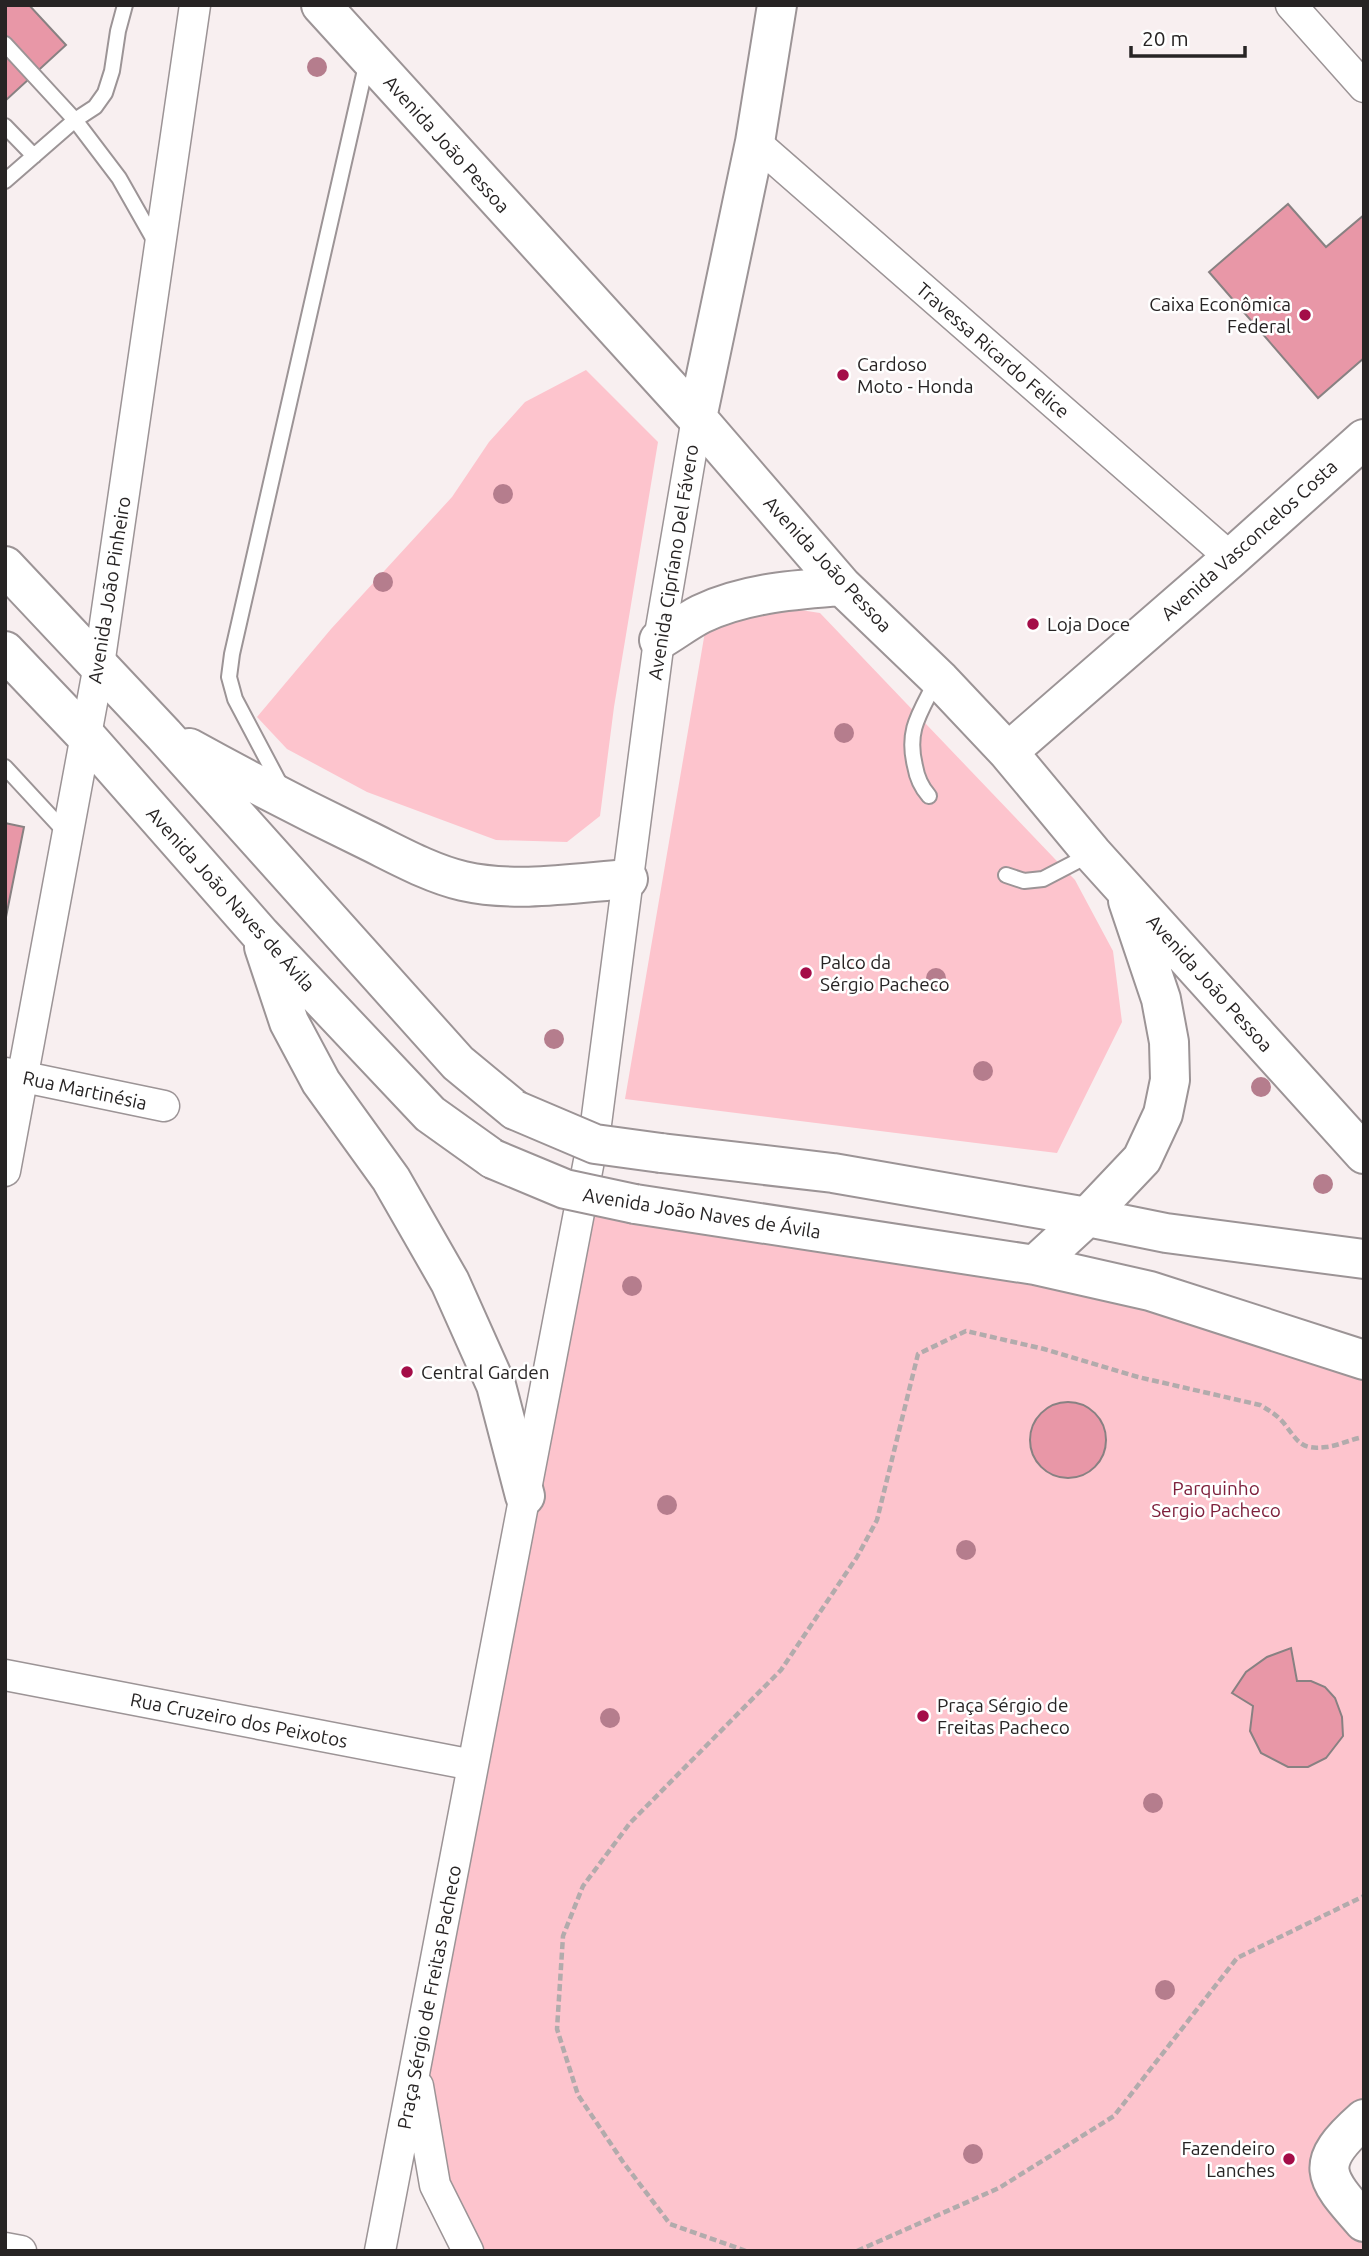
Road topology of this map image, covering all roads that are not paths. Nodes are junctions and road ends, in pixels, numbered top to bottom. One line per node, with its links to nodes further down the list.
1 (125, 5): 9 (lane)
2 (195, 5): 14 (street, Avenida João Pinheiro)
3 (321, 5): 7 (main road, Avenida João Pessoa)
4 (777, 5): 11 (main road, Avenida Cipríano Del Fávero)
5 (1291, 5): 8 (street)
6 (5, 44): 9 (lane)
7 (368, 57): 15 (main road, Avenida João Pessoa); 29 (lane)
8 (1364, 87)
9 (75, 120): 12 (lane); 14 (lane)
10 (5, 126): 12 (lane)
11 (755, 142): 15 (main road, Avenida Cipríano Del Fávero); 17 (street, Travessa Ricardo Felice)
12 (34, 156): 13 (lane)
13 (5, 181)
14 (159, 249): 22 (street, Avenida João Pinheiro)
15 (697, 418): 19 (main road, Avenida João Pessoa); 20 (street, Avenida Cipríano Del Fávero)
16 (1364, 439): 17 (main road, Avenida Vasconcelos Costa)
17 (1231, 558): 26 (main road, Avenida Vasconcelos Costa)
18 (5, 566): 22 (main road)
19 (842, 586): 20 (main road); 23 (main road, Avenida João Pessoa)
20 (659, 640): 33 (street, Avenida Cipríano Del Fávero)
21 (5, 651): 25 (main road, Avenida João Naves de Ávila)
22 (99, 665): 24 (main road); 25 (street, Avenida João Pinheiro)
23 (937, 678): 26 (main road, Avenida João Pessoa); 28 (lane)
24 (164, 735): 29 (main road); 41 (main road, bridge)
25 (86, 736): 30 (street, Avenida João Pinheiro); 35 (main road, Avenida João Naves de Ávila)
26 (1008, 752): 31 (main road, Avenida João Pessoa)
27 (5, 767): 30 (lane)
28 (929, 796)
29 (290, 803): 33 (main road)
30 (68, 835): 36 (street, Avenida João Pinheiro)
31 (1092, 853): 32 (lane); 34 (main road, Avenida João Pessoa)
32 (1006, 875)
33 (628, 878): 38 (street, Avenida Cipríano Del Fávero)
34 (1122, 886): 39 (main road, Avenida João Pessoa); 41 (main road)
35 (261, 935): 44 (main road, Avenida João Naves de Ávila, bridge); 47 (main road)
36 (14, 1075): 37 (street, Rua Martinésia); 40 (street, Avenida João Pinheiro)
37 (164, 1106)
38 (596, 1124): 47 (street, Praça Sérgio de Freitas Pacheco)
39 (1364, 1154)
40 (5, 1171)
41 (1087, 1217): 42 (main road); 44 (main road)
42 (1166, 1233): 43 (main road); 45 (main road)
43 (1364, 1259)
44 (1035, 1265): 45 (main road, Avenida João Naves de Ávila)
45 (1150, 1291): 46 (main road, Avenida João Naves de Ávila)
46 (1364, 1360)
47 (525, 1496): 49 (street, Praça Sérgio de Freitas Pacheco)
48 (5, 1675): 49 (street, Rua Cruzeiro dos Peixotos)
49 (473, 1765): 50 (street, Praça Sérgio de Freitas Pacheco)
50 (415, 2068): 55 (street, Praça Sérgio de Freitas Pacheco); 56 (street)
51 (1364, 2119): 52 (main road)
52 (1364, 2222)
53 (5, 2248): 54 (street)
54 (21, 2251)
55 (380, 2251)
56 (468, 2251)

